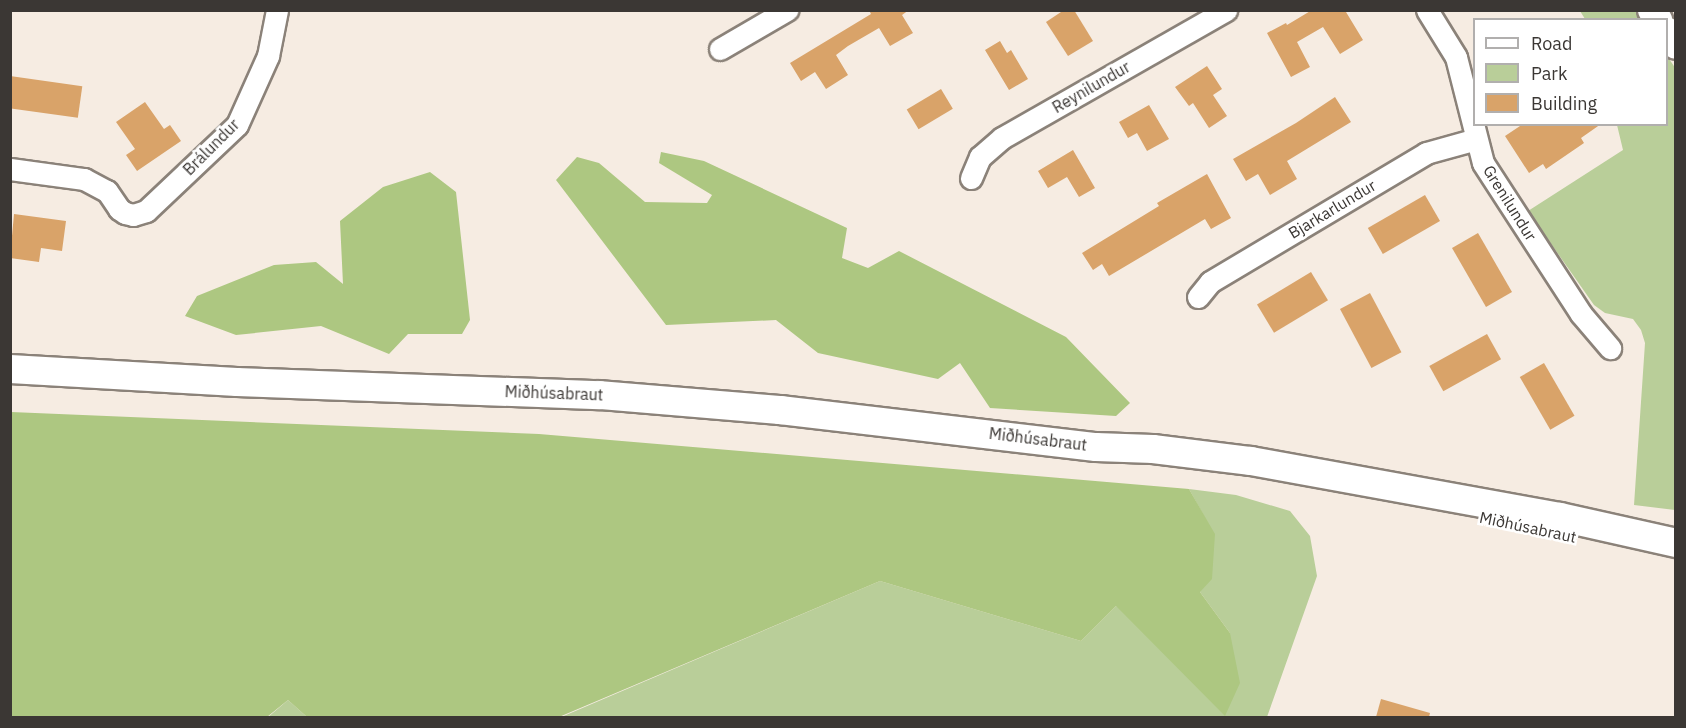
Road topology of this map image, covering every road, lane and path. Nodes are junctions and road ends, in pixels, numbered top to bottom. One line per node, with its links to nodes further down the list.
1 (277, 10): 7 (street, Brálundur)
2 (787, 10): 5 (street)
3 (1226, 10): 8 (street, Reynilundur)
4 (1427, 10): 6 (street, Grenilundur)
5 (720, 49)
6 (1476, 139): 9 (street, Bjarkarlundur); 10 (street, Grenilundur)
7 (10, 169)
8 (971, 178)
9 (1198, 297)
10 (1610, 348)
11 (10, 369): 12 (street, Miðhúsabraut)
12 (1096, 447): 13 (street, Miðhúsabraut); 14 (street, Miðhúsabraut)
13 (1676, 543)
14 (1676, 562)

